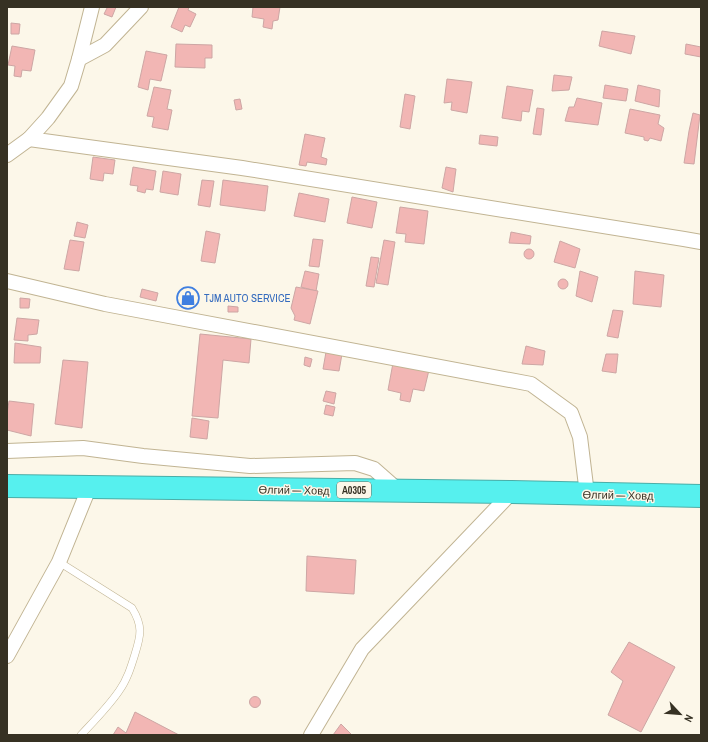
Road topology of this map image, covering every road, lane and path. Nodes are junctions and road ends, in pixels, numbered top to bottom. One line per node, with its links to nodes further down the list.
1 (92, 7): 3 (street)
2 (141, 7): 3 (street)
3 (79, 59): 4 (street)
4 (29, 139): 5 (street); 6 (street)
5 (7, 156)
6 (701, 242)
7 (7, 281): 13 (street)
8 (7, 451): 11 (street)
9 (7, 486): 10 (highway, Өлгий — Ховд / A0305)
10 (89, 488): 11 (highway, Өлгий — Ховд / A0305); 15 (street)
11 (399, 491): 12 (highway, Өлгий — Ховд / A0305)
12 (512, 492): 13 (highway, Өлгий — Ховд / A0305); 18 (street)
13 (587, 494): 14 (highway, Өлгий — Ховд / A0305)
14 (701, 496)
15 (58, 562): 16 (street); 17 (lane)
16 (7, 656)
17 (80, 735)
18 (311, 735)

